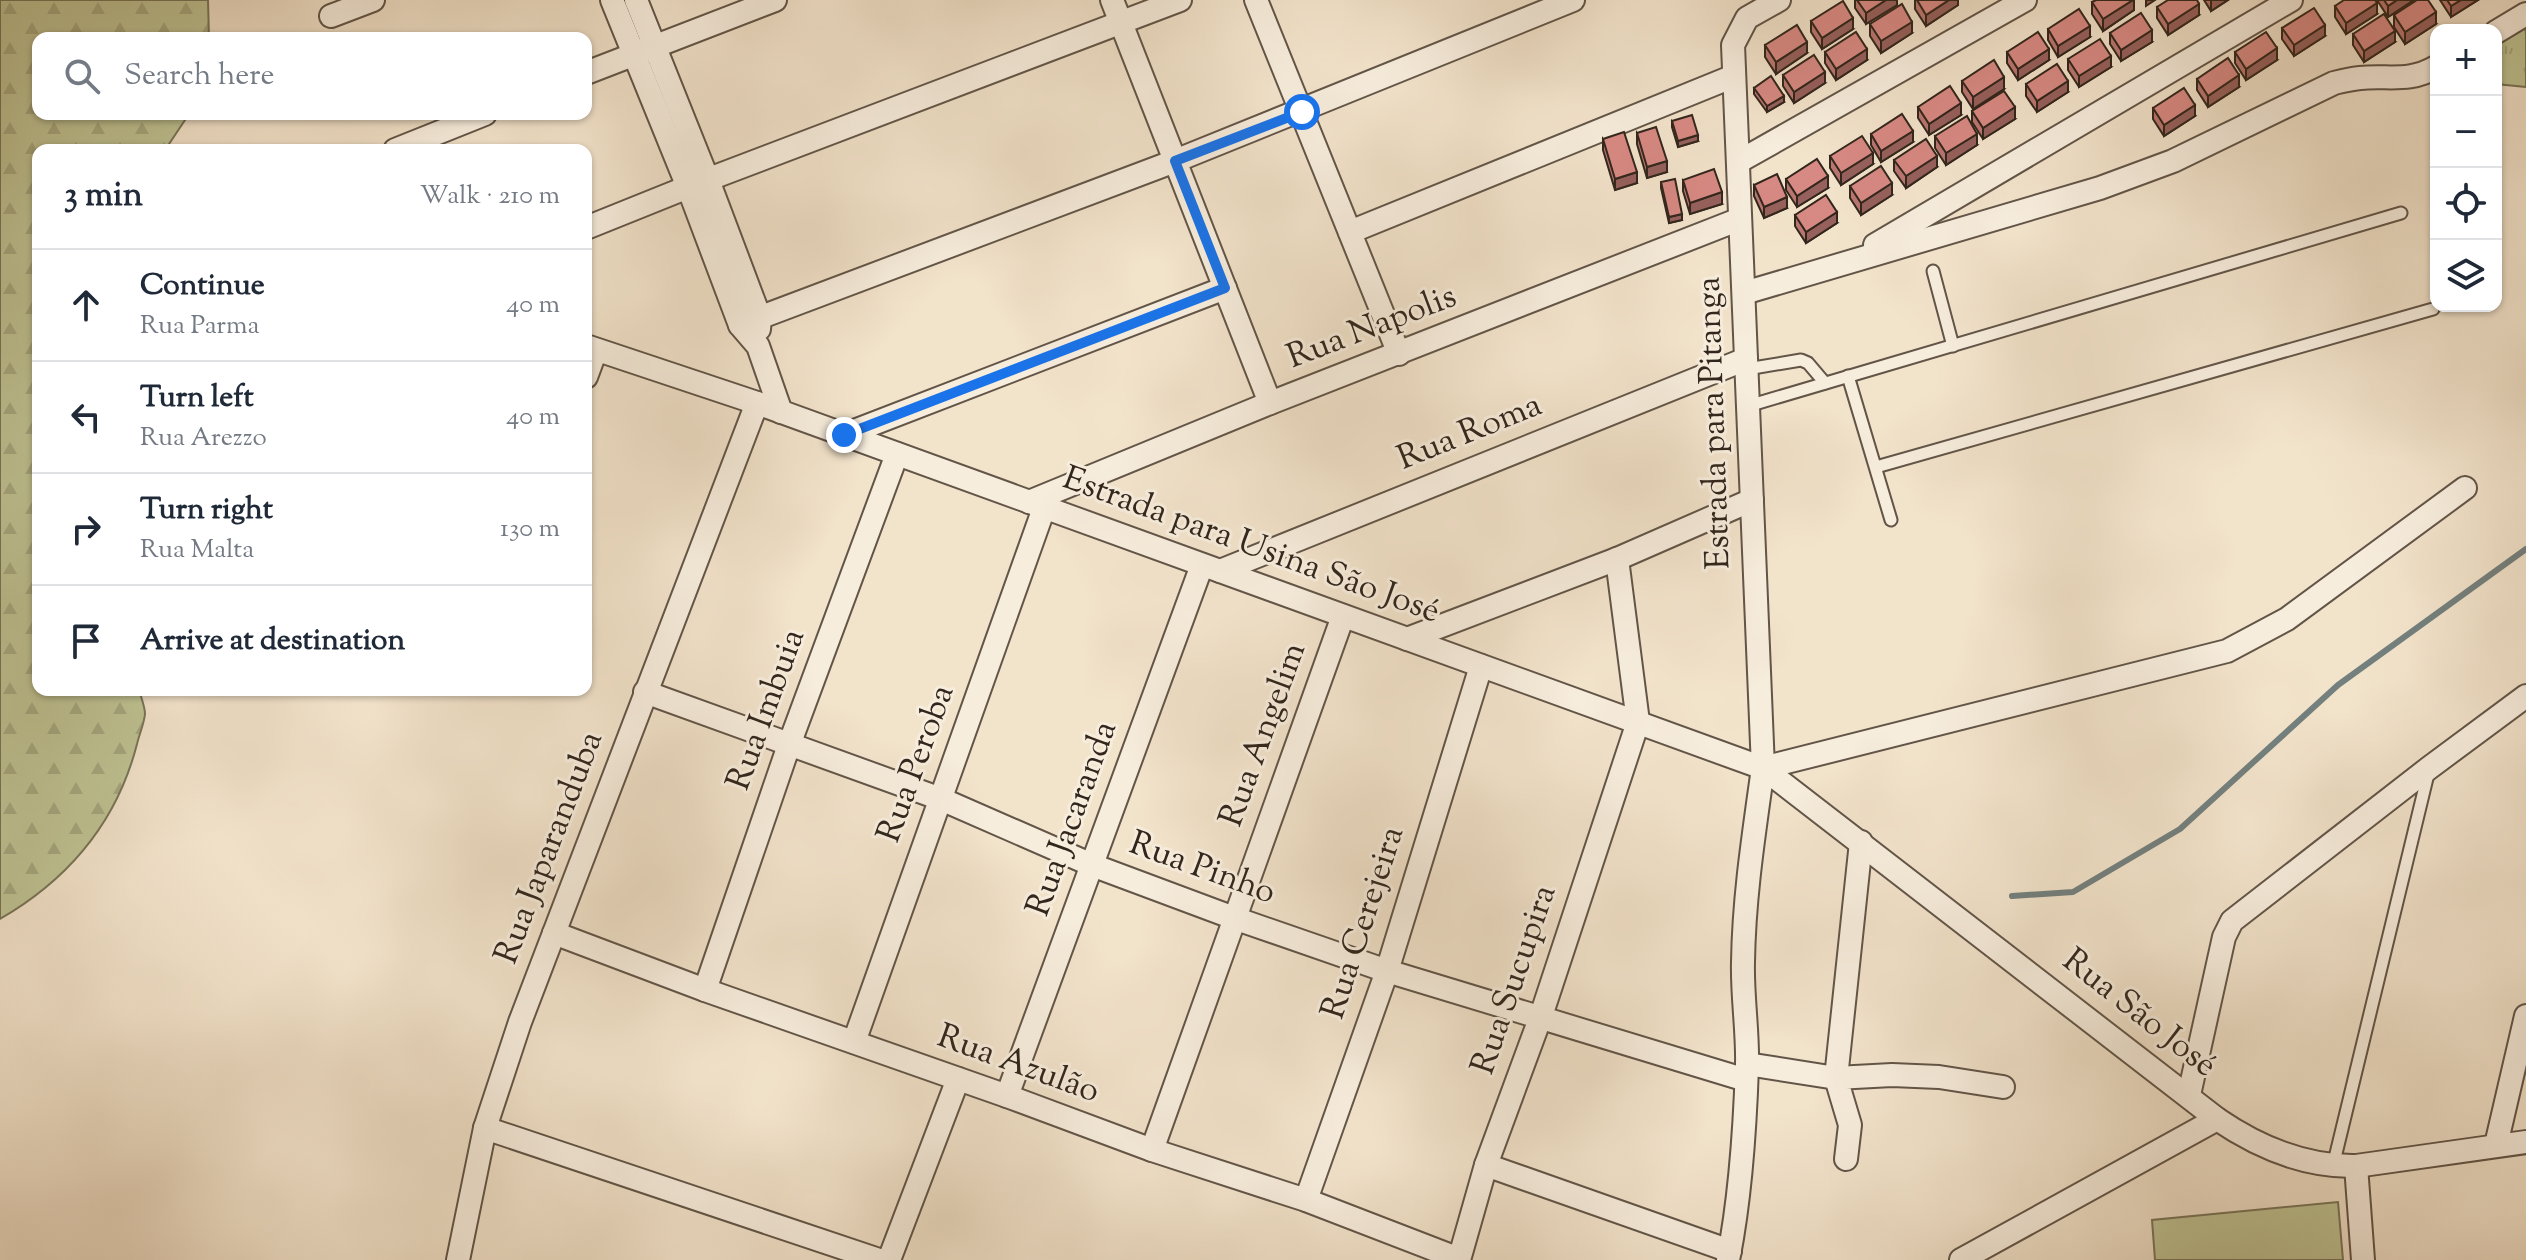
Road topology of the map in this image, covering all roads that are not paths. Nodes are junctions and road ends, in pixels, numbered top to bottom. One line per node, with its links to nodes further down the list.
1 (373, 0): 14 (street)
2 (612, 0): 17 (street)
3 (636, 0): 17 (street)
4 (775, 0): 17 (street)
5 (1112, 0): 15 (street)
6 (1180, 0): 15 (street)
7 (1256, 0): 21 (street)
8 (1573, 0): 21 (street)
9 (1779, 0): 12 (street)
10 (2025, 0): 25 (street)
11 (2291, 0): 31 (street)
12 (1752, 9): 20 (street, Estrada para Pitanga)
13 (2526, 14): 16 (street)
14 (331, 16)
15 (1121, 23): 24 (street); 26 (street)
16 (2502, 28)
17 (644, 50): 18 (street); 26 (street)
18 (592, 71)
19 (2430, 71): 31 (street)
20 (1734, 76): 25 (street, Estrada para Pitanga); 30 (street)
21 (1302, 112): 24 (street); 30 (street)
22 (470, 120): 23 (street)
23 (410, 144)
24 (1175, 161): 33 (street); 36 (street)
25 (1738, 162): 28 (street, Estrada para Pitanga)
26 (698, 183): 29 (street); 36 (street)
27 (2401, 213): 37 (lane)
28 (1740, 219): 34 (street, Estrada para Pitanga); 39 (street, Rua Napolis)
29 (592, 226)
30 (1350, 232): 39 (street)
31 (1847, 261): 34 (street)
32 (1933, 271): 37 (lane)
33 (1225, 288): 44 (street); 47 (street)
34 (1744, 293): 40 (street, Estrada para Pitanga)
35 (2430, 310): 49 (lane)
36 (750, 322): 46 (street)
37 (1953, 346): 41 (lane)
38 (592, 348): 43 (street)
39 (1399, 354): 44 (street, Rua Napolis)
40 (1746, 364): 42 (lane); 45 (street, Estrada para Pitanga); 55 (street, Rua Roma)
41 (1848, 376): 42 (lane); 49 (lane)
42 (1825, 383): 45 (lane)
43 (757, 403): 46 (street); 59 (street, Rua Japaranduba)
44 (1270, 403): 52 (street, Rua Napolis)
45 (1748, 406): 51 (street, Estrada para Pitanga)
46 (781, 412): 47 (street, Estrada para Usina São José)
47 (844, 435): 48 (street, Estrada para Usina São José)
48 (897, 454): 52 (street, Estrada para Usina São José); 62 (street, Rua Imbuia)
49 (1876, 467): 53 (lane)
50 (2465, 488): 63 (street)
51 (1752, 500): 54 (street); 63 (street, Estrada para Pitanga)
52 (1037, 505): 55 (street, Estrada para Usina São José); 65 (street, Rua Peroba)
53 (1891, 520)
54 (1617, 559): 57 (street); 61 (street)
55 (1211, 568): 56 (street, Estrada para Usina São José); 67 (street, Rua Jacaranda)
56 (1343, 616): 57 (street, Estrada para Usina São José); 68 (street, Rua Angelim)
57 (1407, 639): 58 (street, Estrada para Usina São José)
58 (1481, 666): 61 (street, Estrada para Usina São José); 70 (street, Rua Cerejeira)
59 (645, 692): 62 (street, Rua Pinho); 69 (street, Rua Japaranduba)
60 (2526, 696): 64 (street)
61 (1638, 722): 63 (street, Estrada para Usina São José); 72 (street, Rua Sucupira)
62 (789, 745): 65 (street, Rua Pinho); 71 (street, Rua Imbuia)
63 (1763, 768): 66 (street, Rua São José); 75 (street, Estrada para Pitanga)
64 (2429, 768): 79 (street); 88 (lane)
65 (941, 799): 67 (street, Rua Pinho); 74 (street, Rua Peroba)
66 (1861, 842): 76 (street); 79 (street, Rua São José)
67 (1092, 865): 68 (street, Rua Pinho); 80 (street, Rua Jacaranda)
68 (1234, 918): 70 (street, Rua Pinho); 85 (street, Rua Angelim)
69 (554, 933): 71 (street, Rua Azulão); 82 (street, Rua Japaranduba)
70 (1387, 971): 72 (street, Rua Pinho); 90 (street, Rua Cerejeira)
71 (705, 990): 74 (street, Rua Azulão)
72 (1541, 1016): 75 (street, Rua Pinho); 87 (street, Rua Sucupira)
73 (2526, 1016): 84 (street)
74 (854, 1042): 77 (street, Rua Azulão)
75 (1746, 1072): 76 (street, Rua Pinho); 91 (street, Estrada para Pitanga)
76 (1836, 1078): 78 (street, Rua Pinho); 86 (street)
77 (958, 1079): 80 (street, Rua Azulão); 94 (street)
78 (2003, 1087)
79 (2189, 1095): 81 (street, Rua São José)
80 (1007, 1096): 85 (street, Rua Azulão)
81 (2217, 1119): 88 (street, Rua São José); 96 (street)
82 (485, 1128): 92 (street, Rua Japaranduba); 93 (street)
83 (2526, 1142): 84 (street, Rua São José)
84 (2496, 1145): 89 (street, Rua São José)
85 (1152, 1150): 90 (street, Rua Azulão)
86 (1846, 1159)
87 (1486, 1165): 91 (street); 95 (street, Rua Sucupira)
88 (2333, 1166): 89 (street, Rua São José)
89 (2356, 1166): 97 (street)
90 (1306, 1200): 95 (street, Rua Azulão)
91 (1729, 1255)
92 (458, 1260)
93 (879, 1260)
94 (889, 1260)
95 (1459, 1260)
96 (1961, 1260)
97 (2363, 1260)

